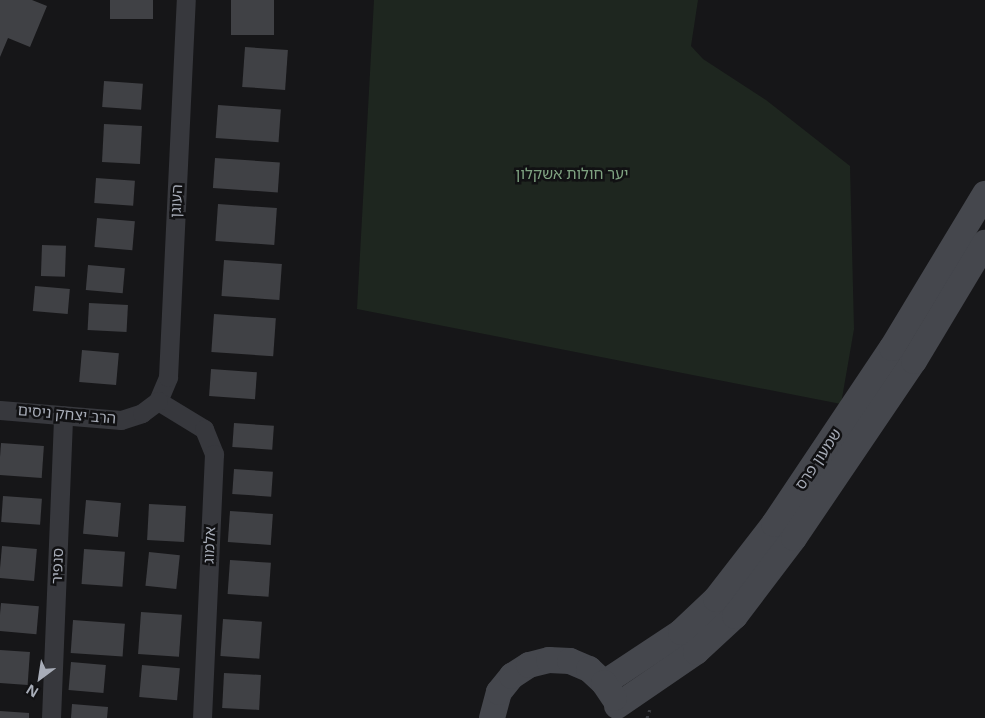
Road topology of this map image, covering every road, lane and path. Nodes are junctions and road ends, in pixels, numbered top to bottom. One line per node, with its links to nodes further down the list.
1 (186, 0): 4 (street, העוגן)
2 (985, 194): 7 (main road, שמעון פרס)
3 (985, 242): 8 (main road, שמעון פרס)
4 (158, 401): 6 (street, הרב יצחק ניסים); 10 (street, אלמוג)
5 (0, 410): 6 (street, הרב יצחק ניסים)
6 (63, 415): 9 (street, סנפיר)
7 (604, 683): 8 (main road); 11 (main road)
8 (617, 712)
9 (51, 718)
10 (202, 718)
11 (492, 718)

